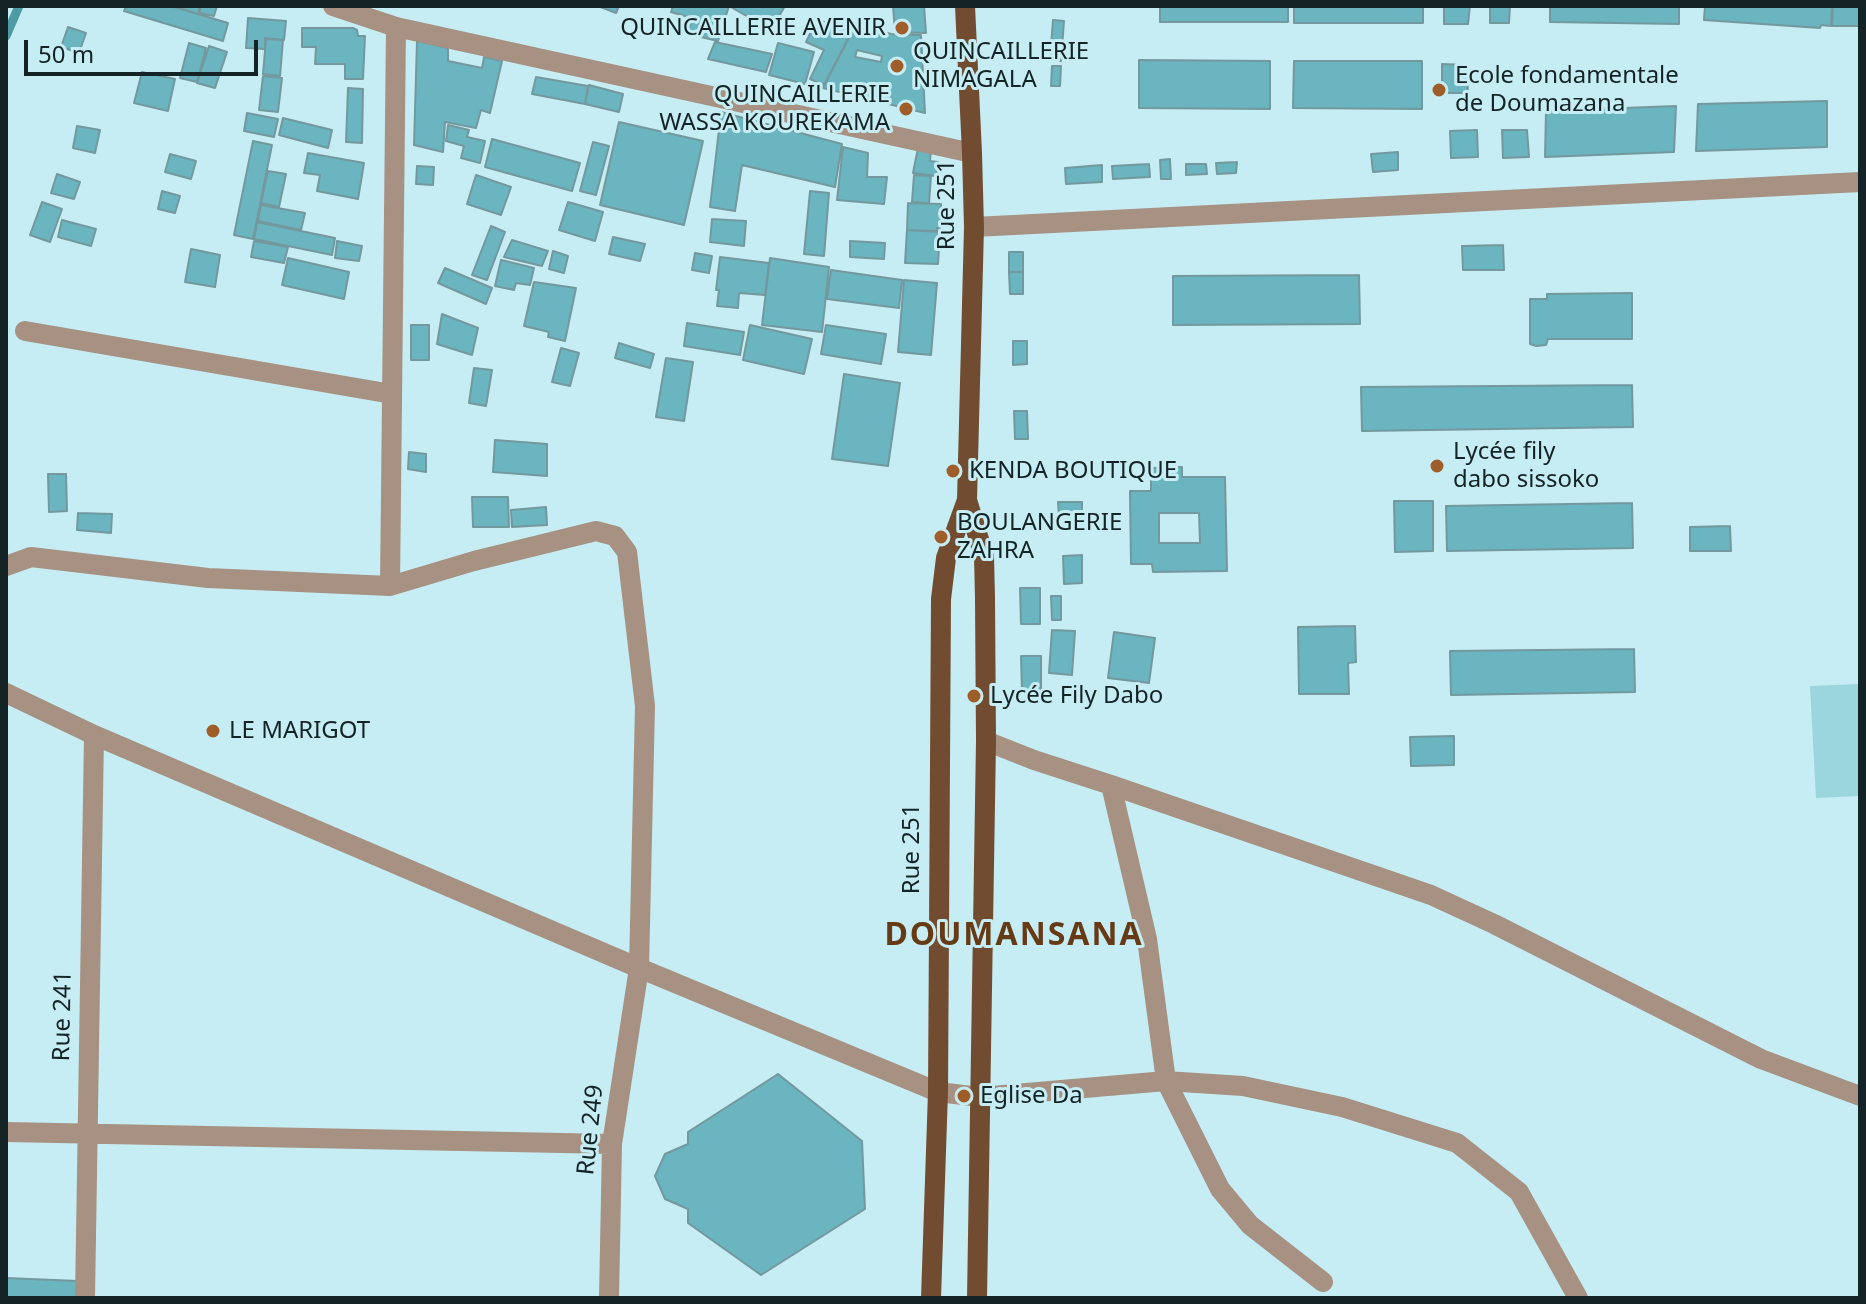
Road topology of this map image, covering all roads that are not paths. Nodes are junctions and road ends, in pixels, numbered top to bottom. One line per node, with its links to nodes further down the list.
1 (333, 6): 3 (street)
2 (965, 6): 4 (main road, Rue 251)
3 (396, 27): 4 (street); 8 (street)
4 (972, 153): 6 (main road, Rue 251)
5 (1860, 182): 6 (street)
6 (974, 227): 9 (main road, Rue 251)
7 (25, 331): 8 (street)
8 (392, 394): 11 (street)
9 (967, 500): 14 (main road, Rue 251); 18 (main road, Rue 251)
10 (6, 566): 11 (street, Rue 249)
11 (390, 586): 16 (street, Rue 249)
12 (6, 693): 13 (street)
13 (94, 735): 16 (street); 22 (street, Rue 241)
14 (986, 741): 15 (street); 20 (main road, Rue 251)
15 (1111, 785): 17 (street); 19 (street)
16 (639, 968): 18 (street); 23 (street, Rue 249)
17 (1166, 1081): 20 (street); 24 (street); 29 (street)
18 (938, 1092): 20 (street); 27 (main road, Rue 251)
19 (1860, 1096)
20 (980, 1097): 28 (main road, Rue 251)
21 (6, 1132): 22 (street)
22 (87, 1134): 23 (street); 25 (street, Rue 241)
23 (612, 1144): 26 (street, Rue 249)
24 (1323, 1282)
25 (85, 1298)
26 (609, 1298)
27 (931, 1298)
28 (977, 1298)
29 (1578, 1298)

